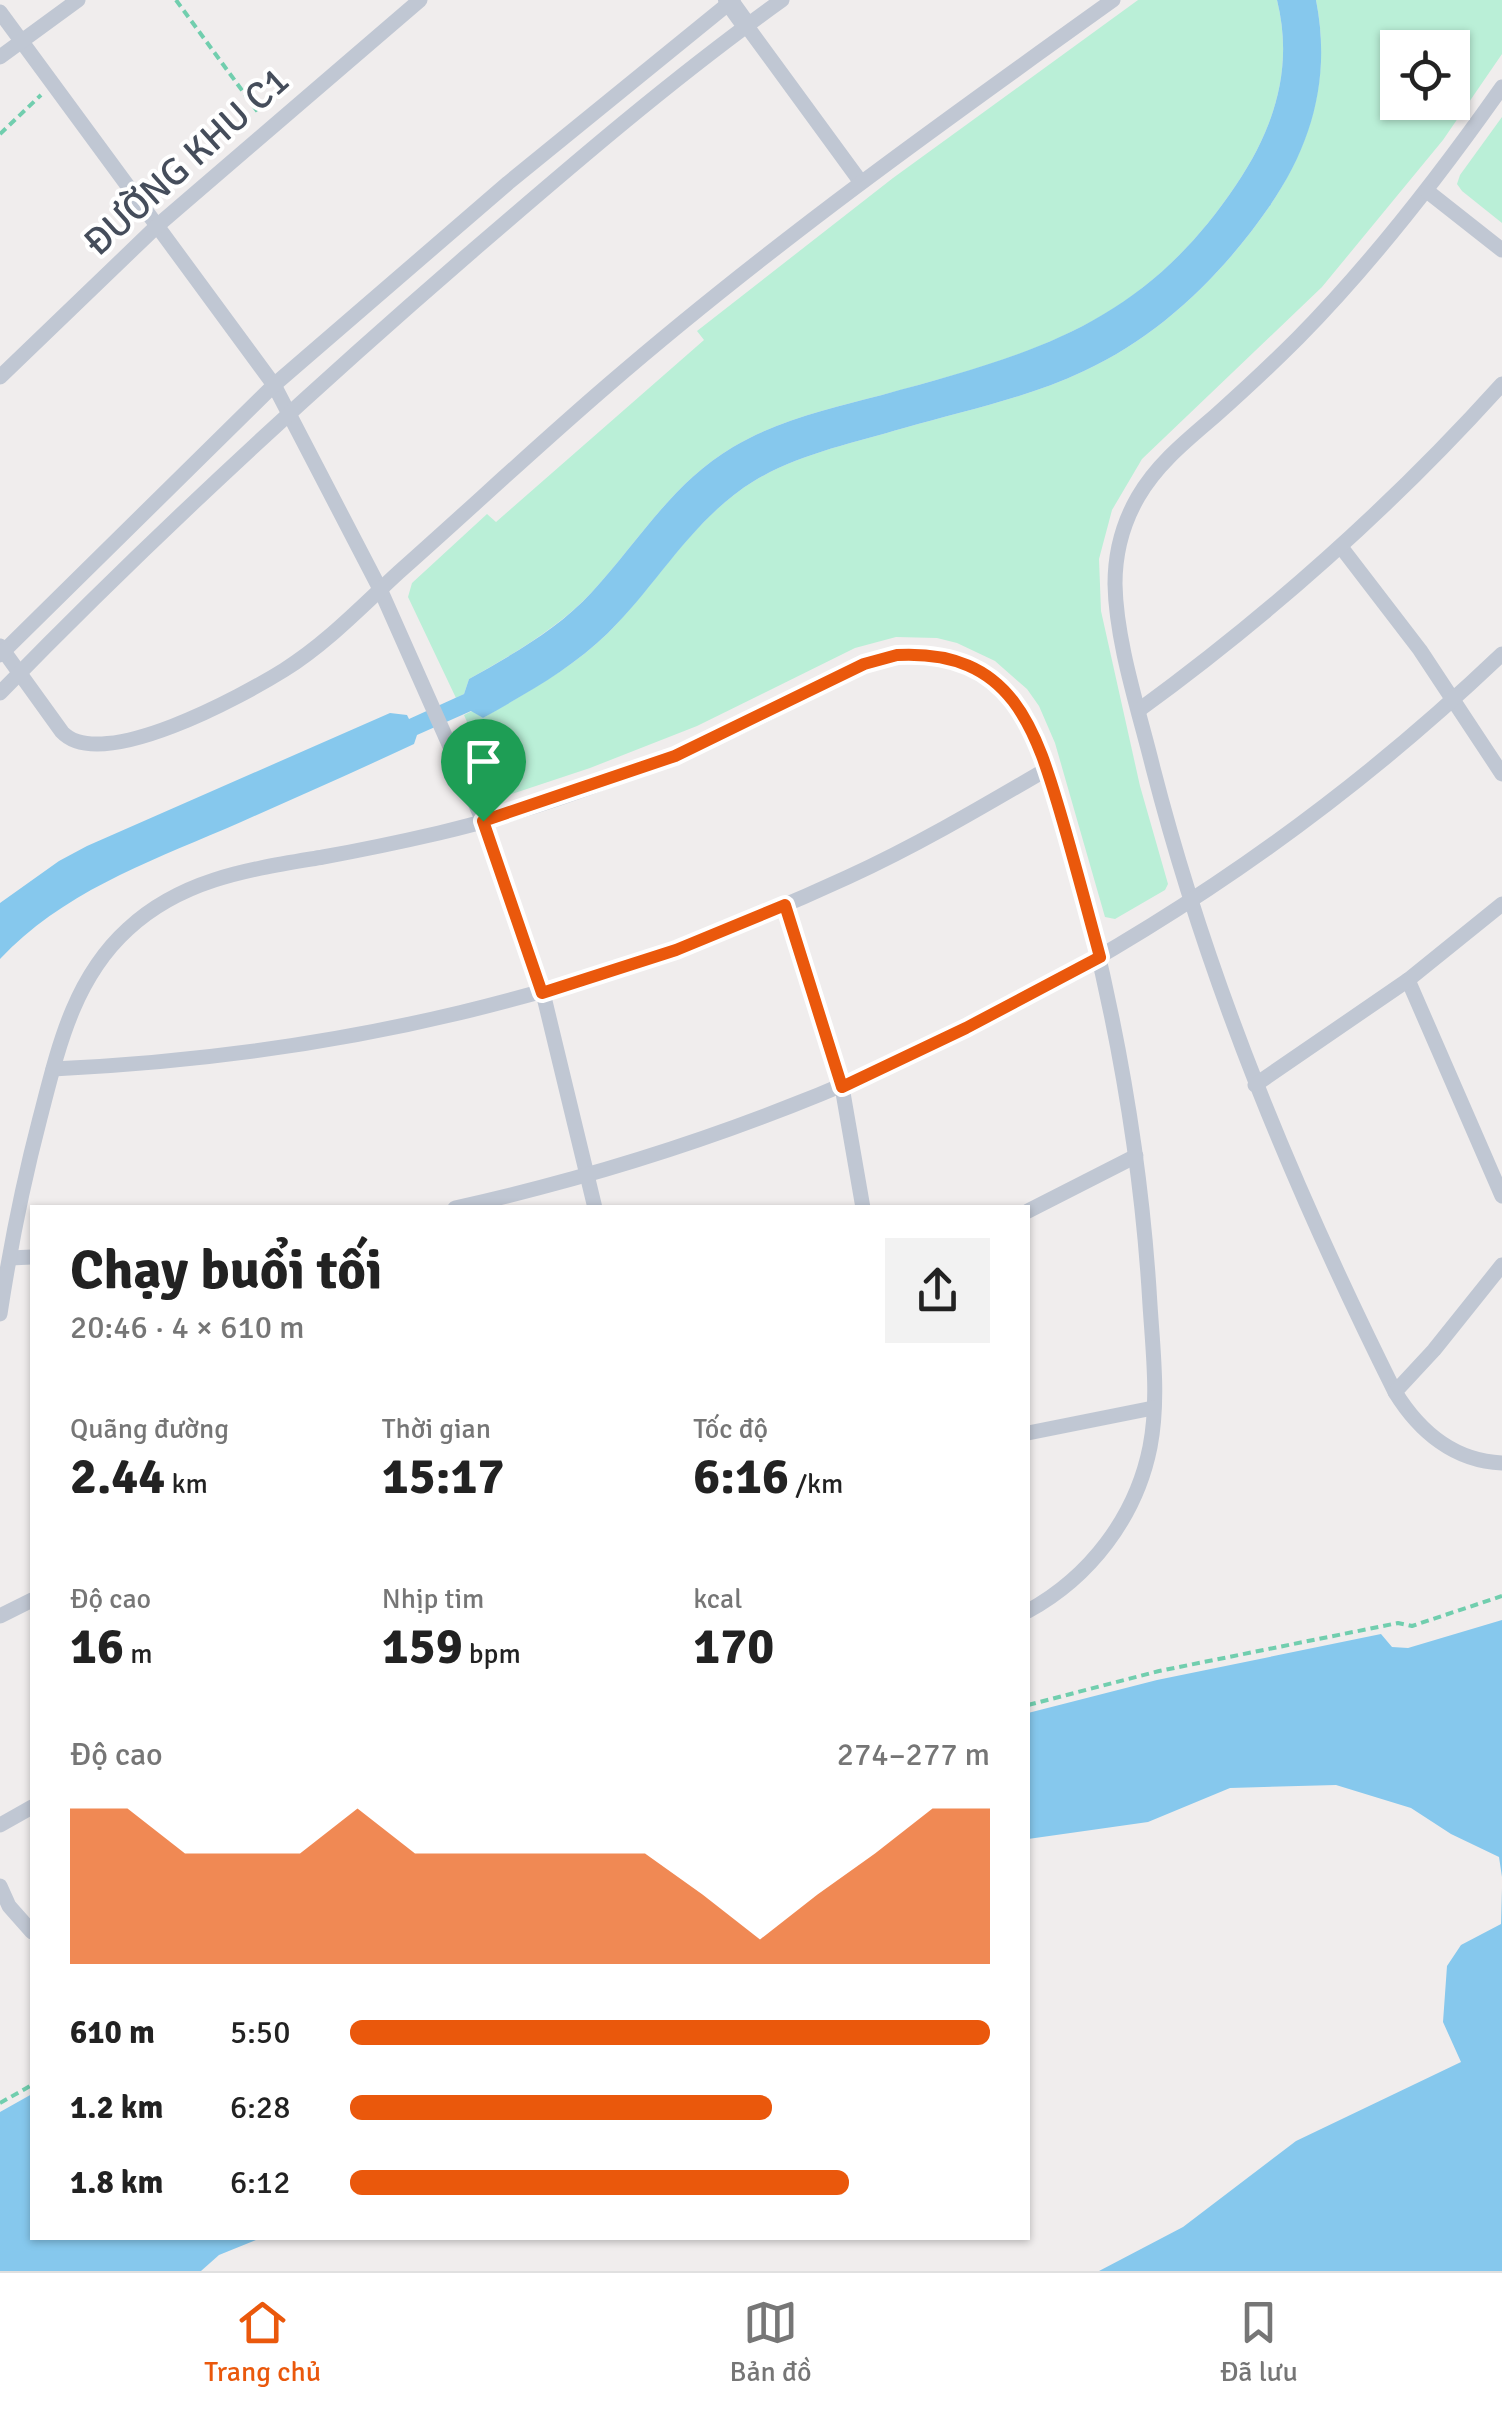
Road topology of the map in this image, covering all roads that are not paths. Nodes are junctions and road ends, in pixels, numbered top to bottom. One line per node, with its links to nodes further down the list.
1 (78, 0): 8 (street)
2 (420, 0): 13 (street, ĐƯỜNG KHU C1)
3 (782, 0): 7 (street)
4 (1113, 0): 11 (street)
5 (730, 1): 7 (street); 17 (street)
6 (0, 12): 8 (street)
7 (746, 25): 11 (street); 18 (street)
8 (22, 41): 9 (street); 13 (street)
9 (0, 57)
10 (1502, 87): 12 (street)
11 (860, 181): 20 (street)
12 (1428, 190): 14 (street); 26 (street)
13 (158, 226): 15 (street, ĐƯỜNG KHU C1); 17 (street)
14 (1502, 250)
15 (0, 376)
16 (1502, 384): 19 (street)
17 (274, 385): 18 (street); 21 (street)
18 (290, 412): 20 (street); 23 (street)
19 (1342, 547): 25 (street); 26 (street)
20 (380, 590): 23 (street); 29 (street)
21 (1, 651): 23 (street)
22 (1502, 654): 25 (street)
23 (20, 673): 24 (street)
24 (0, 693)
25 (1454, 699): 28 (street); 30 (street)
26 (1139, 710): 30 (street)
27 (1047, 769): 29 (street); 32 (street); 33 (street)
28 (1502, 774)
29 (483, 821): 35 (street); 36 (street)
30 (1190, 901): 33 (street); 37 (street)
31 (1502, 904): 34 (street)
32 (785, 905): 35 (street); 38 (street)
33 (1100, 957): 38 (street); 39 (street)
34 (1408, 980): 37 (street); 41 (street)
35 (542, 993): 36 (street); 40 (street)
36 (52, 1070): 47 (street)
37 (1254, 1085): 50 (street)
38 (842, 1087): 40 (street); 44 (street)
39 (1136, 1156): 45 (street); 51 (street)
40 (589, 1175): 42 (street); 43 (street)
41 (1502, 1196)
42 (467, 1205)
43 (594, 1205)
44 (862, 1205)
45 (1030, 1210)
46 (30, 1257): 47 (street)
47 (10, 1258): 49 (street)
48 (1502, 1264): 50 (street)
49 (0, 1314)
50 (1396, 1392): 53 (street)
51 (1153, 1408): 52 (street); 55 (street)
52 (1030, 1433)
53 (1502, 1464)
54 (30, 1601): 56 (street)
55 (1030, 1610)
56 (0, 1616)
57 (30, 1808): 58 (street)
58 (0, 1825)
59 (0, 1886): 60 (street)
60 (30, 1930)

